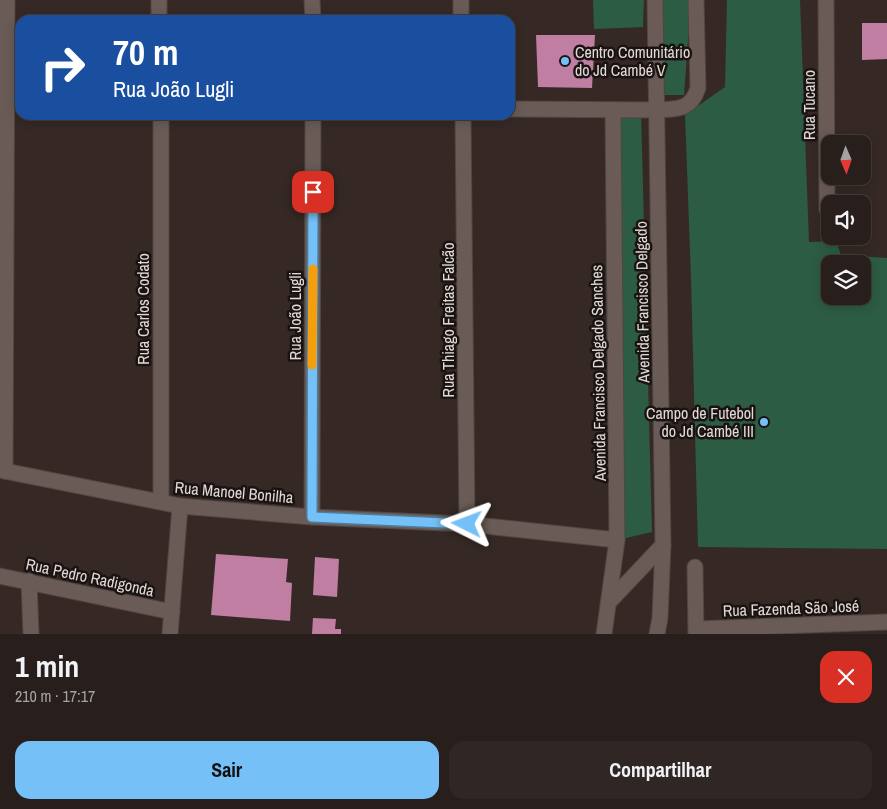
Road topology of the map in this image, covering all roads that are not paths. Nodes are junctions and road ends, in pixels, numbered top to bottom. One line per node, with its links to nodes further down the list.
1 (7, 0): 11 (street)
2 (159, 0): 8 (street)
3 (312, 0): 9 (street)
4 (461, 0): 10 (street)
5 (655, 0): 14 (street, Avenida Francisco Delgado)
6 (696, 0): 14 (street)
7 (826, 0): 18 (street, Rua Tucano)
8 (159, 15)
9 (312, 15)
10 (461, 15)
11 (9, 109): 19 (street)
12 (515, 109): 13 (street)
13 (613, 110): 14 (street); 24 (street, Avenida Francisco Delgado Sanches)
14 (658, 110): 25 (street, Avenida Francisco Delgado)
15 (161, 120): 20 (street, Rua Carlos Codato)
16 (314, 120): 22 (street, Rua João Lugli)
17 (464, 120): 23 (street, Rua Thiago Freitas Falcão)
18 (827, 195)
19 (2, 470): 20 (street, Rua Manoel Bonilha)
20 (161, 502): 21 (street, Rua Manoel Bonilha)
21 (180, 506): 22 (street, Rua Manoel Bonilha); 30 (street)
22 (312, 517): 23 (street, Rua Manoel Bonilha)
23 (467, 524): 24 (street, Rua Manoel Bonilha)
24 (617, 540): 29 (street, Avenida Francisco Delgado Sanches)
25 (663, 545): 29 (street); 36 (street, Avenida Francisco Delgado)
26 (695, 567): 32 (street)
27 (0, 576): 28 (street, Rua Pedro Radigonda)
28 (29, 581): 30 (street, Rua Pedro Radigonda); 33 (street)
29 (609, 602): 35 (street, Avenida Francisco Delgado Sanches)
30 (172, 612): 34 (street)
31 (885, 626): 32 (street, Rua Fazenda São José)
32 (696, 631)
33 (30, 634)
34 (170, 634)
35 (604, 634)
36 (657, 634)

